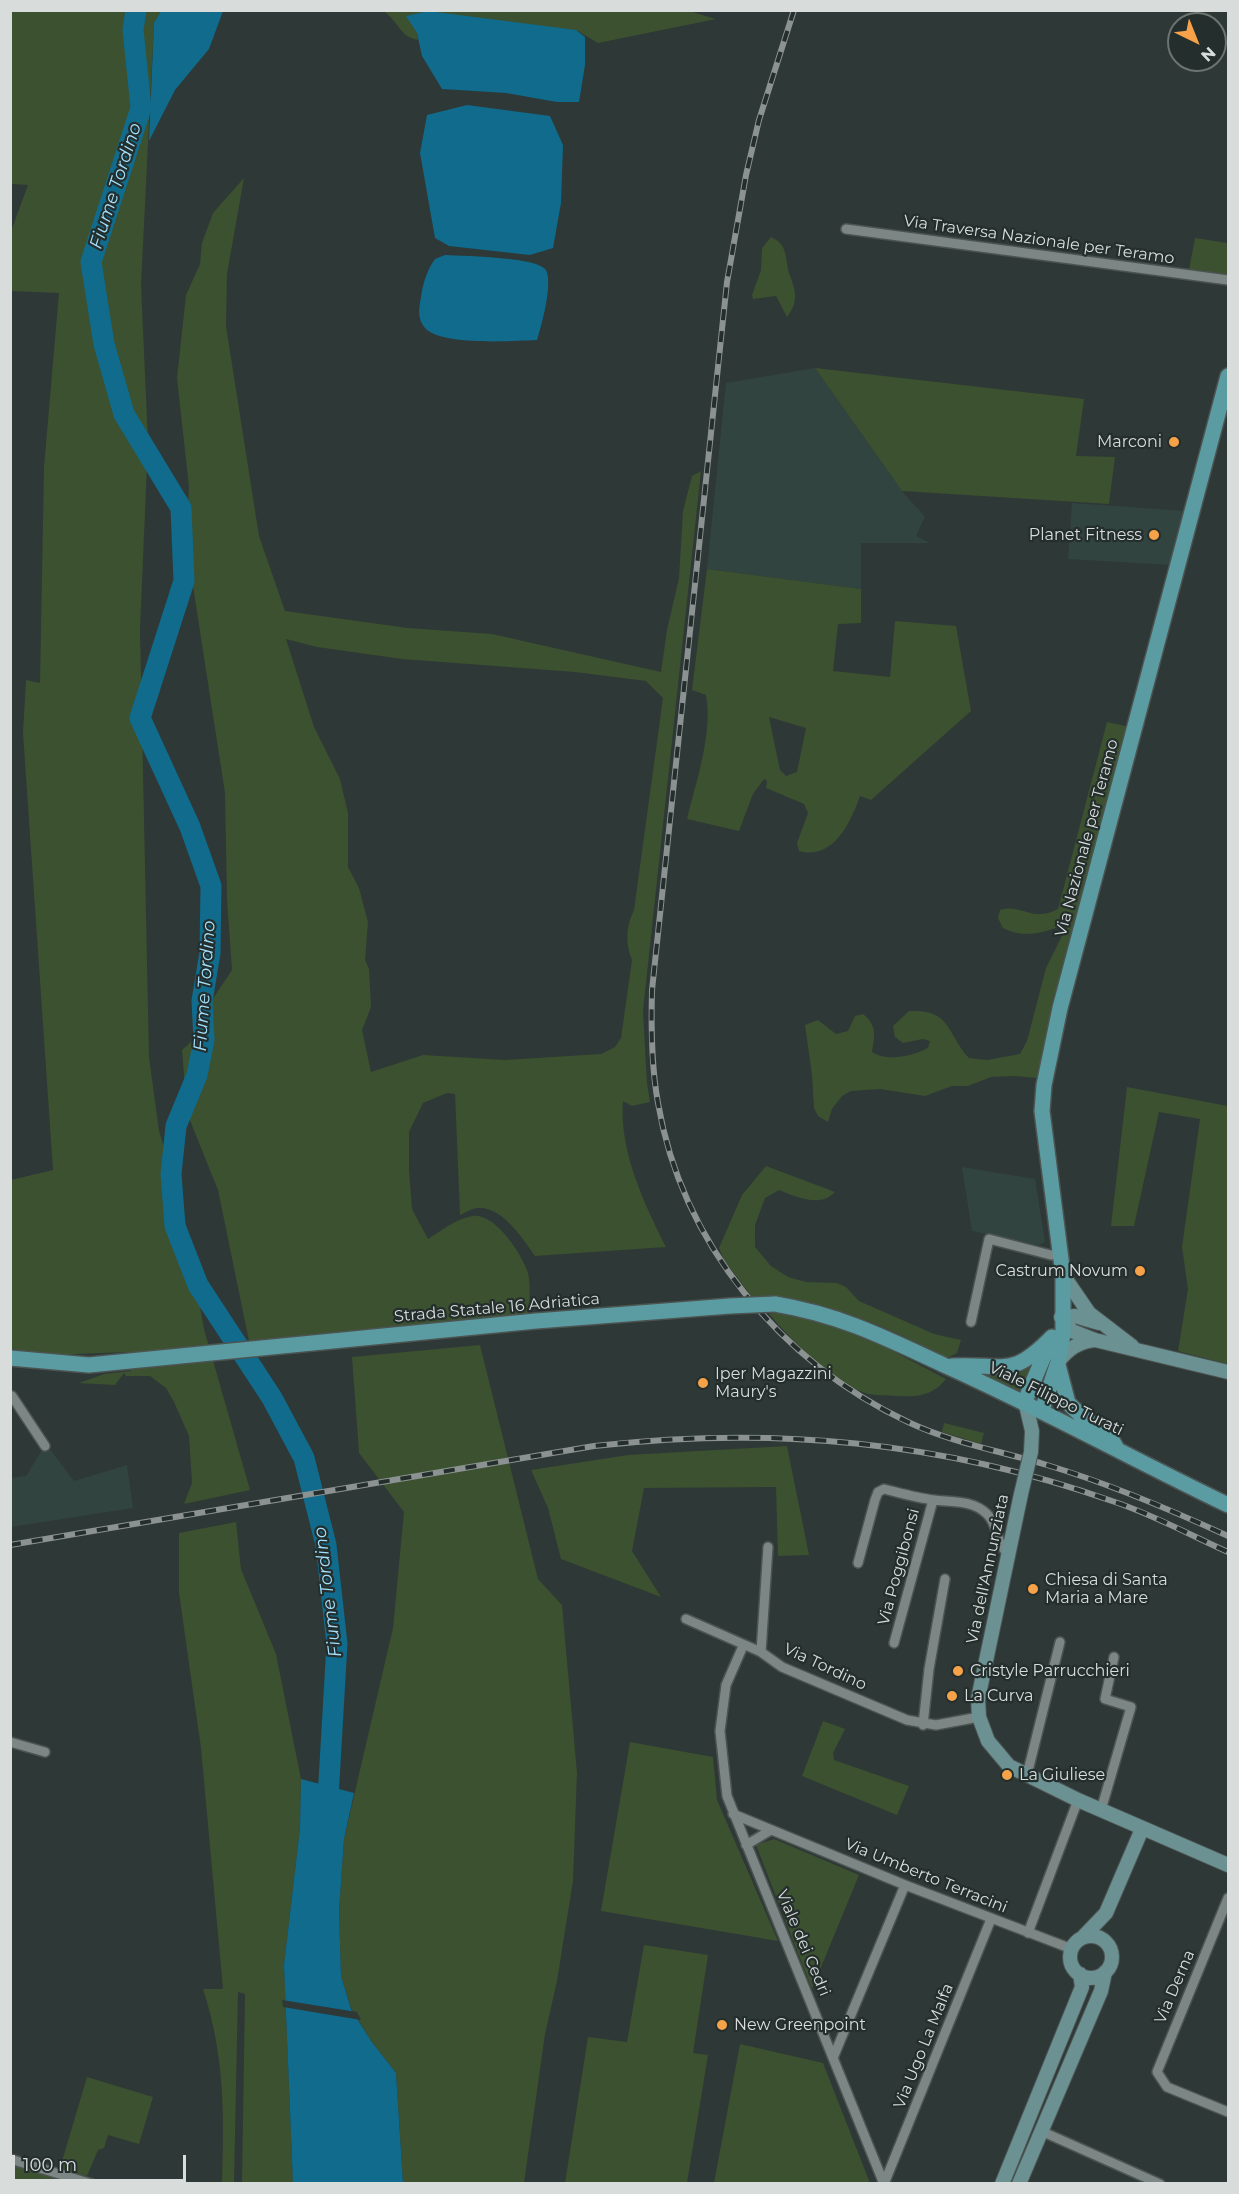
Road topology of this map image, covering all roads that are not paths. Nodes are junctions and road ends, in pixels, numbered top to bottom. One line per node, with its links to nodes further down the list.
1 (846, 229): 2 (street, Via Traversa Nazionale per Teramo)
2 (1228, 280)
3 (1228, 376): 4 (main road, Via Nazionale per Teramo)
4 (1061, 1254): 5 (main road, Via Nazionale per Teramo); 7 (street)
5 (1064, 1275): 6 (main road, Via Nazionale per Teramo); 8 (street)
6 (1061, 1317): 8 (street); 10 (main road, Via Nazionale per Teramo); 11 (street); 14 (main road, Via Nazionale per Teramo)
7 (971, 1322)
8 (1099, 1323): 12 (street)
9 (865, 1328): 13 (main road, Strada Statale 16 Adriatica, bridge); 15 (main road, Viale Filippo Turati)
10 (1052, 1337): 15 (main road, Via Nazionale per Teramo); 18 (main road, Via Nazionale per Teramo)
11 (1095, 1340): 12 (street); 14 (street)
12 (1139, 1351): 16 (street)
13 (10, 1358)
14 (1058, 1362): 19 (main road, Via Nazionale per Teramo); 21 (main road, Via Nazionale per Teramo)
15 (947, 1366): 18 (main road, Viale Filippo Turati)
16 (1228, 1372)
17 (11, 1398): 20 (street)
18 (1025, 1401): 19 (main road, Viale Filippo Turati); 22 (street, Via dell'Annunziata)
19 (1042, 1410): 21 (main road, Viale Filippo Turati); 22 (street, Via dell'Annunziata)
20 (45, 1446)
21 (1118, 1450): 24 (main road, Viale Filippo Turati)
22 (1031, 1452): 26 (street, Via dell'Annunziata, bridge)
23 (933, 1500): 26 (street); 27 (street); 31 (street, Via Poggibonsi)
24 (1228, 1505)
25 (768, 1547): 33 (street, Via Tordino)
26 (1008, 1553): 35 (street, Via dell'Annunziata)
27 (858, 1563)
28 (945, 1579): 36 (street)
29 (686, 1619): 32 (street)
30 (1060, 1642): 39 (street)
31 (894, 1643)
32 (743, 1646): 33 (street); 42 (street)
33 (761, 1652): 36 (street, Via Tordino)
34 (1114, 1657): 41 (street)
35 (979, 1717): 36 (street, Via Tordino); 39 (street, Via dell'Annunziata)
36 (923, 1725)
37 (10, 1742): 38 (street)
38 (45, 1752)
39 (1027, 1775): 40 (street, Via dell'Annunziata)
40 (1078, 1800): 41 (street, Via dell'Annunziata); 51 (street)
41 (1101, 1810): 43 (street, Via dell'Annunziata)
42 (733, 1814): 44 (street, Via Umberto Terracini); 45 (street, Viale dei Cedri)
43 (1142, 1828): 46 (street, Via dell'Annunziata); 49 (street)
44 (771, 1830): 45 (street); 47 (street, Via Umberto Terracini)
45 (746, 1845): 57 (street, Viale dei Cedri)
46 (1228, 1865)
47 (905, 1885): 50 (street, Via Umberto Terracini); 57 (street)
48 (1228, 1898): 58 (street, Via Derna)
49 (1106, 1912): 52 (street); 53 (street)
50 (991, 1919): 51 (street, Via Umberto Terracini); 63 (street, Via Ugo La Malfa)
51 (1028, 1933): 54 (street, Via Umberto Terracini)
52 (1082, 1938): 53 (street); 54 (street)
53 (1110, 1947): 55 (street)
54 (1071, 1949): 56 (street)
55 (1105, 1972): 56 (street); 60 (street)
56 (1080, 1974): 59 (street)
57 (833, 2058): 63 (street, Viale dei Cedri)
58 (1228, 2112)
59 (1026, 2124): 60 (street); 64 (street)
60 (1041, 2131): 65 (street); 66 (street)
61 (10, 2159): 62 (street)
62 (92, 2184)
63 (884, 2184)
64 (1002, 2184)
65 (1019, 2184)
66 (1160, 2184)

